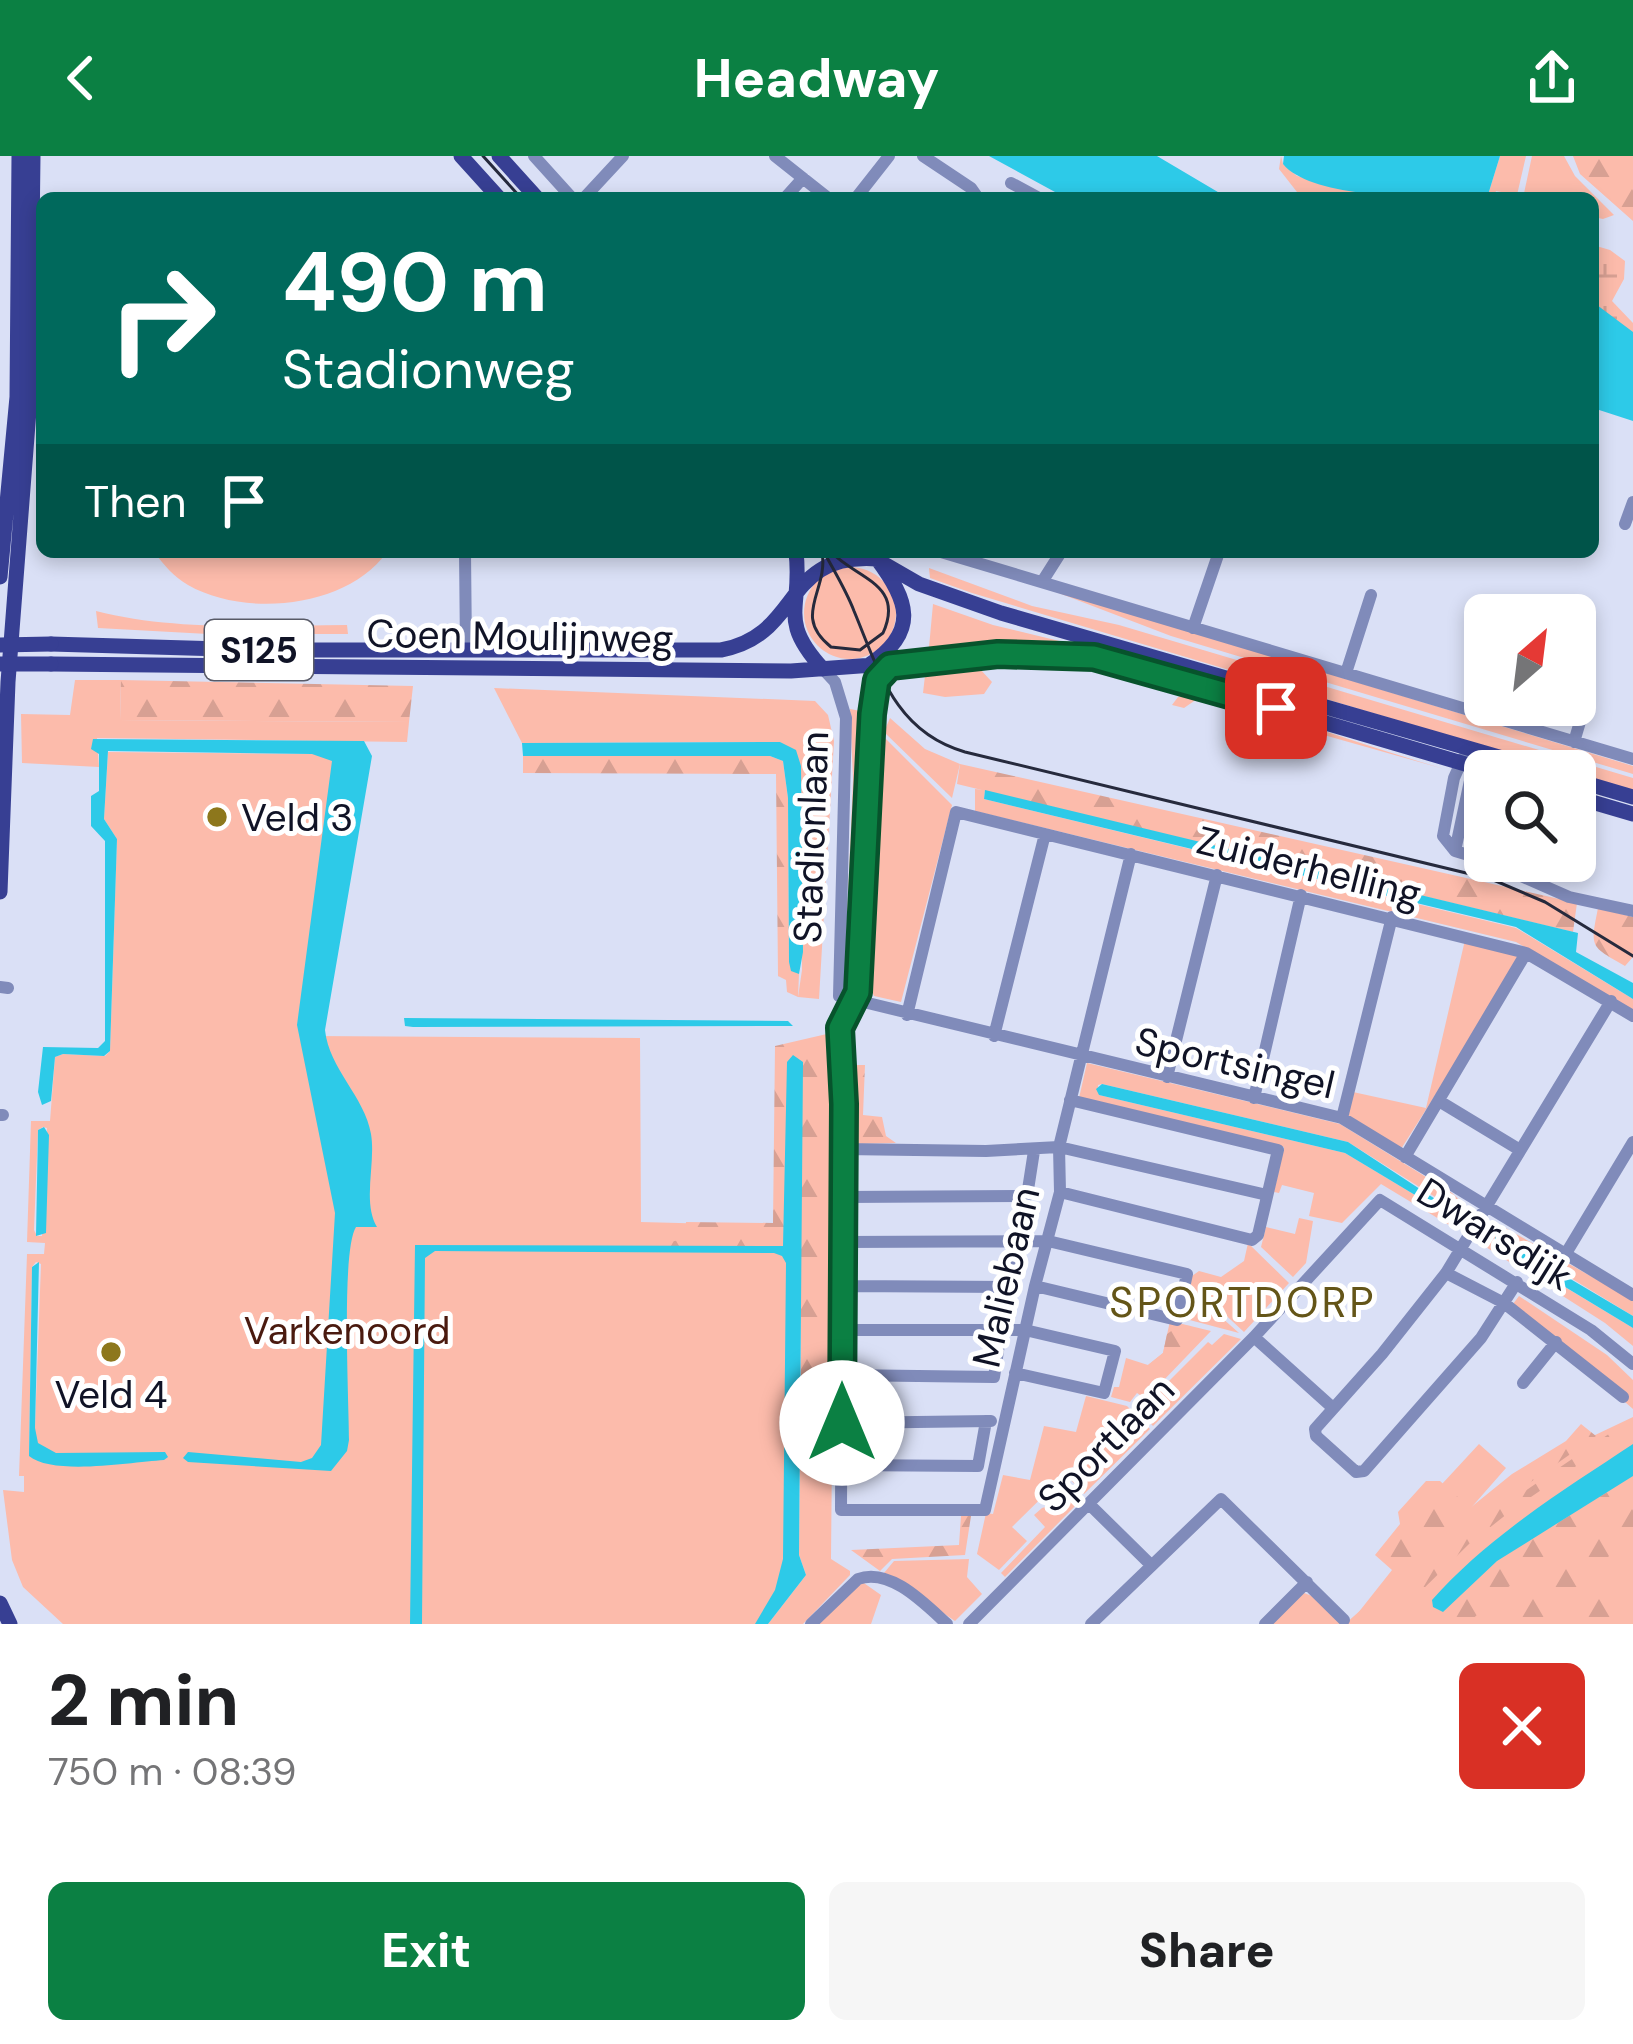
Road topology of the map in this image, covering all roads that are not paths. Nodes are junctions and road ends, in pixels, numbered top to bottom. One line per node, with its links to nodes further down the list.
1 (19, 156): 21 (main road)
2 (33, 156): 21 (main road)
3 (461, 156): 12 (main road)
4 (499, 156): 13 (main road)
5 (534, 156): 14 (street)
6 (623, 156): 15 (street)
7 (775, 156): 10 (street)
8 (889, 156): 18 (street)
9 (922, 156): 19 (street)
10 (803, 178): 16 (street); 17 (street)
11 (1011, 183): 20 (street)
12 (494, 192)
13 (532, 192)
14 (567, 192)
15 (590, 192)
16 (790, 192)
17 (820, 192)
18 (861, 192)
19 (973, 192)
20 (1028, 192)
21 (23, 397): 33 (main road)
22 (1633, 502): 23 (street)
23 (1625, 524)
24 (465, 558): 38 (street)
25 (796, 558): 35 (main road)
26 (851, 558): 35 (main road)
27 (873, 558): 40 (main road)
28 (876, 558): 45 (main road)
29 (961, 558): 32 (street)
30 (1057, 558): 32 (street)
31 (1217, 558): 36 (street)
32 (1042, 582): 36 (street)
33 (6, 583): 49 (main road)
34 (1371, 596): 42 (street)
35 (795, 598): 38 (main road, Coen Moulijnweg / S125); 41 (main road)
36 (1193, 628): 42 (street)
37 (0, 645): 38 (main road, Coen Moulijnweg / S125, bridge)
38 (466, 650)
39 (0, 664): 41 (main road, Coen Moulijnweg / S125, bridge)
40 (881, 666): 41 (main road); 48 (main road); 65 (street, Stadionlaan)
41 (823, 670): 65 (street, Stadionlaan)
42 (1346, 673): 44 (street)
43 (1579, 726): 44 (street)
44 (1574, 742): 47 (street)
45 (1472, 748): 46 (main road)
46 (1478, 750)
47 (1633, 759)
48 (1464, 764)
49 (7, 771): 60 (main road)
50 (1596, 786): 52 (main road)
51 (1464, 789): 57 (street)
52 (1633, 797)
53 (1596, 803): 54 (main road)
54 (1633, 814)
55 (1045, 834): 56 (street, Zuiderhelling); 67 (street, Zuiderhelling); 69 (street)
56 (1131, 854): 58 (street, Zuiderhelling); 70 (street, Maliebaan)
57 (1464, 854)
58 (1216, 875): 61 (street, Zuiderhelling); 71 (street)
59 (1534, 882): 62 (street)
60 (0, 892)
61 (1301, 896): 63 (street, Zuiderhelling); 72 (street)
62 (1633, 911)
63 (1392, 917): 64 (street, Zuiderhelling); 75 (street)
64 (1526, 952): 66 (street, Zuiderhelling); 74 (street)
65 (849, 1000): 67 (street, Sportsingel); 78 (street, Stadionlaan)
66 (1611, 1001): 68 (street, Zuiderhelling); 79 (street)
67 (907, 1015): 69 (street, Sportsingel)
68 (1633, 1016)
69 (994, 1036): 70 (street, Sportsingel)
70 (1081, 1058): 71 (street, Sportsingel); 73 (street, Maliebaan)
71 (1167, 1077): 72 (street, Sportsingel)
72 (1254, 1098): 75 (street, Sportsingel)
73 (1070, 1100): 77 (street, Maliebaan); 83 (street, Sportsingel)
74 (1439, 1101): 79 (street); 81 (street)
75 (1342, 1118): 81 (street, Sportsingel)
76 (1633, 1142): 91 (street)
77 (1059, 1147): 80 (street); 82 (street, Maliebaan); 83 (street)
78 (844, 1149): 80 (street); 84 (street, Stadionlaan)
79 (1520, 1150): 86 (street)
80 (1034, 1151): 84 (street)
81 (1405, 1157): 86 (street, Sportsingel)
82 (1060, 1192): 83 (street); 88 (street, Maliebaan)
83 (1267, 1195)
84 (844, 1197): 89 (street, Stadionlaan)
85 (1382, 1199): 90 (street, Dwarsdijk); 101 (street, Sportlaan)
86 (1486, 1204): 90 (street); 91 (street, Sportsingel)
87 (1021, 1241): 88 (street); 89 (street); 94 (street)
88 (1048, 1241): 95 (street, Maliebaan); 95 (street)
89 (844, 1242): 94 (street, Stadionlaan)
90 (1460, 1247): 92 (street); 93 (street, Dwarsdijk)
91 (1565, 1255): 96 (street, Sportsingel)
92 (1446, 1273): 97 (street); 108 (street)
93 (1516, 1282): 97 (street); 103 (street, Dwarsdijk)
94 (843, 1286): 98 (street, Stadionlaan)
95 (1035, 1286): 99 (street, Maliebaan)
96 (1633, 1295)
97 (1504, 1303): 102 (street); 108 (street)
98 (843, 1330): 100 (street); 105 (street, Stadionlaan)
99 (1025, 1330): 100 (street); 104 (street, Maliebaan); 104 (street)
100 (1001, 1331): 105 (street)
101 (1254, 1337): 108 (street); 113 (street, Sportlaan)
102 (1556, 1342): 106 (street); 107 (street)
103 (1633, 1364)
104 (1015, 1372): 110 (street, Maliebaan)
105 (842, 1375): 111 (street, Stadionlaan)
106 (1523, 1383)
107 (1623, 1396)
108 (1333, 1408)
109 (986, 1421): 110 (street); 111 (street); 112 (street)
110 (1004, 1422): 114 (street, Maliebaan)
111 (842, 1423): 112 (street, Stadionlaan)
112 (842, 1465): 114 (street, Stadionlaan)
113 (1089, 1504): 115 (street); 122 (street, Sportlaan)
114 (841, 1510)
115 (1151, 1565): 116 (street); 123 (street)
116 (1306, 1582): 118 (street); 124 (street)
117 (0, 1603): 119 (main road)
118 (1344, 1620)
119 (10, 1624)
120 (811, 1624): 121 (street)
121 (946, 1624)
122 (969, 1624)
123 (1091, 1624)
124 (1265, 1624)

